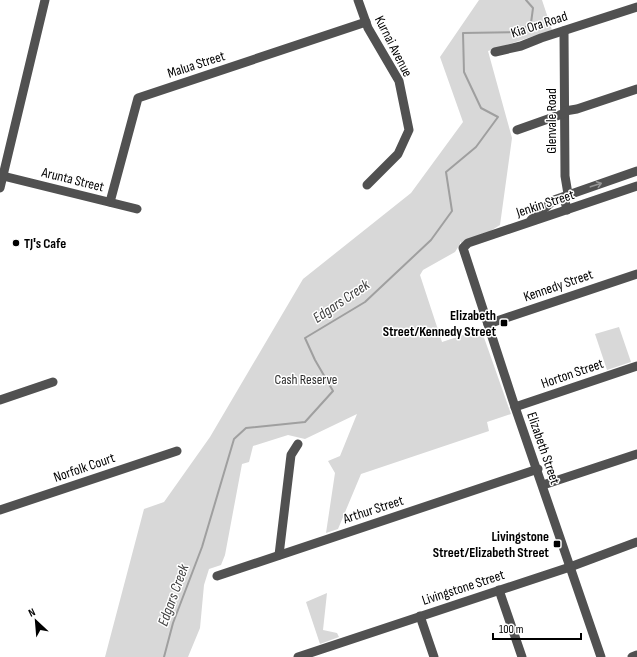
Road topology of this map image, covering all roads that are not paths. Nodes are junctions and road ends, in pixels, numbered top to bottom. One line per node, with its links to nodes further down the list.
1 (45, 0): 11 (street)
2 (358, 0): 4 (street, Kurnai Avenue)
3 (637, 7): 5 (street, Kia Ora Road)
4 (366, 22): 12 (street, Kurnai Avenue); 16 (street, Malua Street)
5 (564, 31): 6 (street, Kia Ora Road); 8 (street, Glenvale Road)
6 (495, 52)
7 (637, 89): 8 (street)
8 (565, 112): 9 (street); 15 (street, Glenvale Road)
9 (517, 130)
10 (637, 171): 15 (street, one-way to 10)
11 (3, 176): 14 (street); 16 (street, Arunta Street)
12 (366, 185)
13 (637, 186): 18 (street, Jenkin Street)
14 (0, 188)
15 (568, 194): 18 (street, Glenvale Road); 19 (street)
16 (110, 202): 17 (street, Arunta Street)
17 (137, 209)
18 (567, 210): 19 (street, Jenkin Street)
19 (526, 223): 20 (street, Jenkin Street)
20 (463, 248): 22 (street, Elizabeth Street)
21 (637, 274): 22 (street, Kennedy Street)
22 (488, 324): 26 (street, Elizabeth Street)
23 (637, 366): 26 (street, Horton Street)
24 (53, 382): 25 (street)
25 (0, 400)
26 (515, 407): 30 (street, Elizabeth Street)
27 (298, 444): 34 (street)
28 (177, 450): 32 (street, Norfolk Court)
29 (637, 454): 31 (street)
30 (538, 469): 31 (street, Elizabeth Street); 34 (street, Arthur Street)
31 (543, 485): 35 (street, Elizabeth Street)
32 (0, 510)
33 (637, 542): 35 (street, Livingstone Street)
34 (279, 555): 36 (street, Arthur Street)
35 (570, 566): 37 (street, Livingstone Street); 43 (street, Elizabeth Street)
36 (217, 576)
37 (499, 590): 38 (street, Livingstone Street); 42 (street)
38 (420, 616): 40 (street, Livingstone Street); 41 (street)
39 (637, 655): 44 (street)
40 (298, 657)
41 (434, 657)
42 (522, 657)
43 (601, 657)
44 (632, 657)

